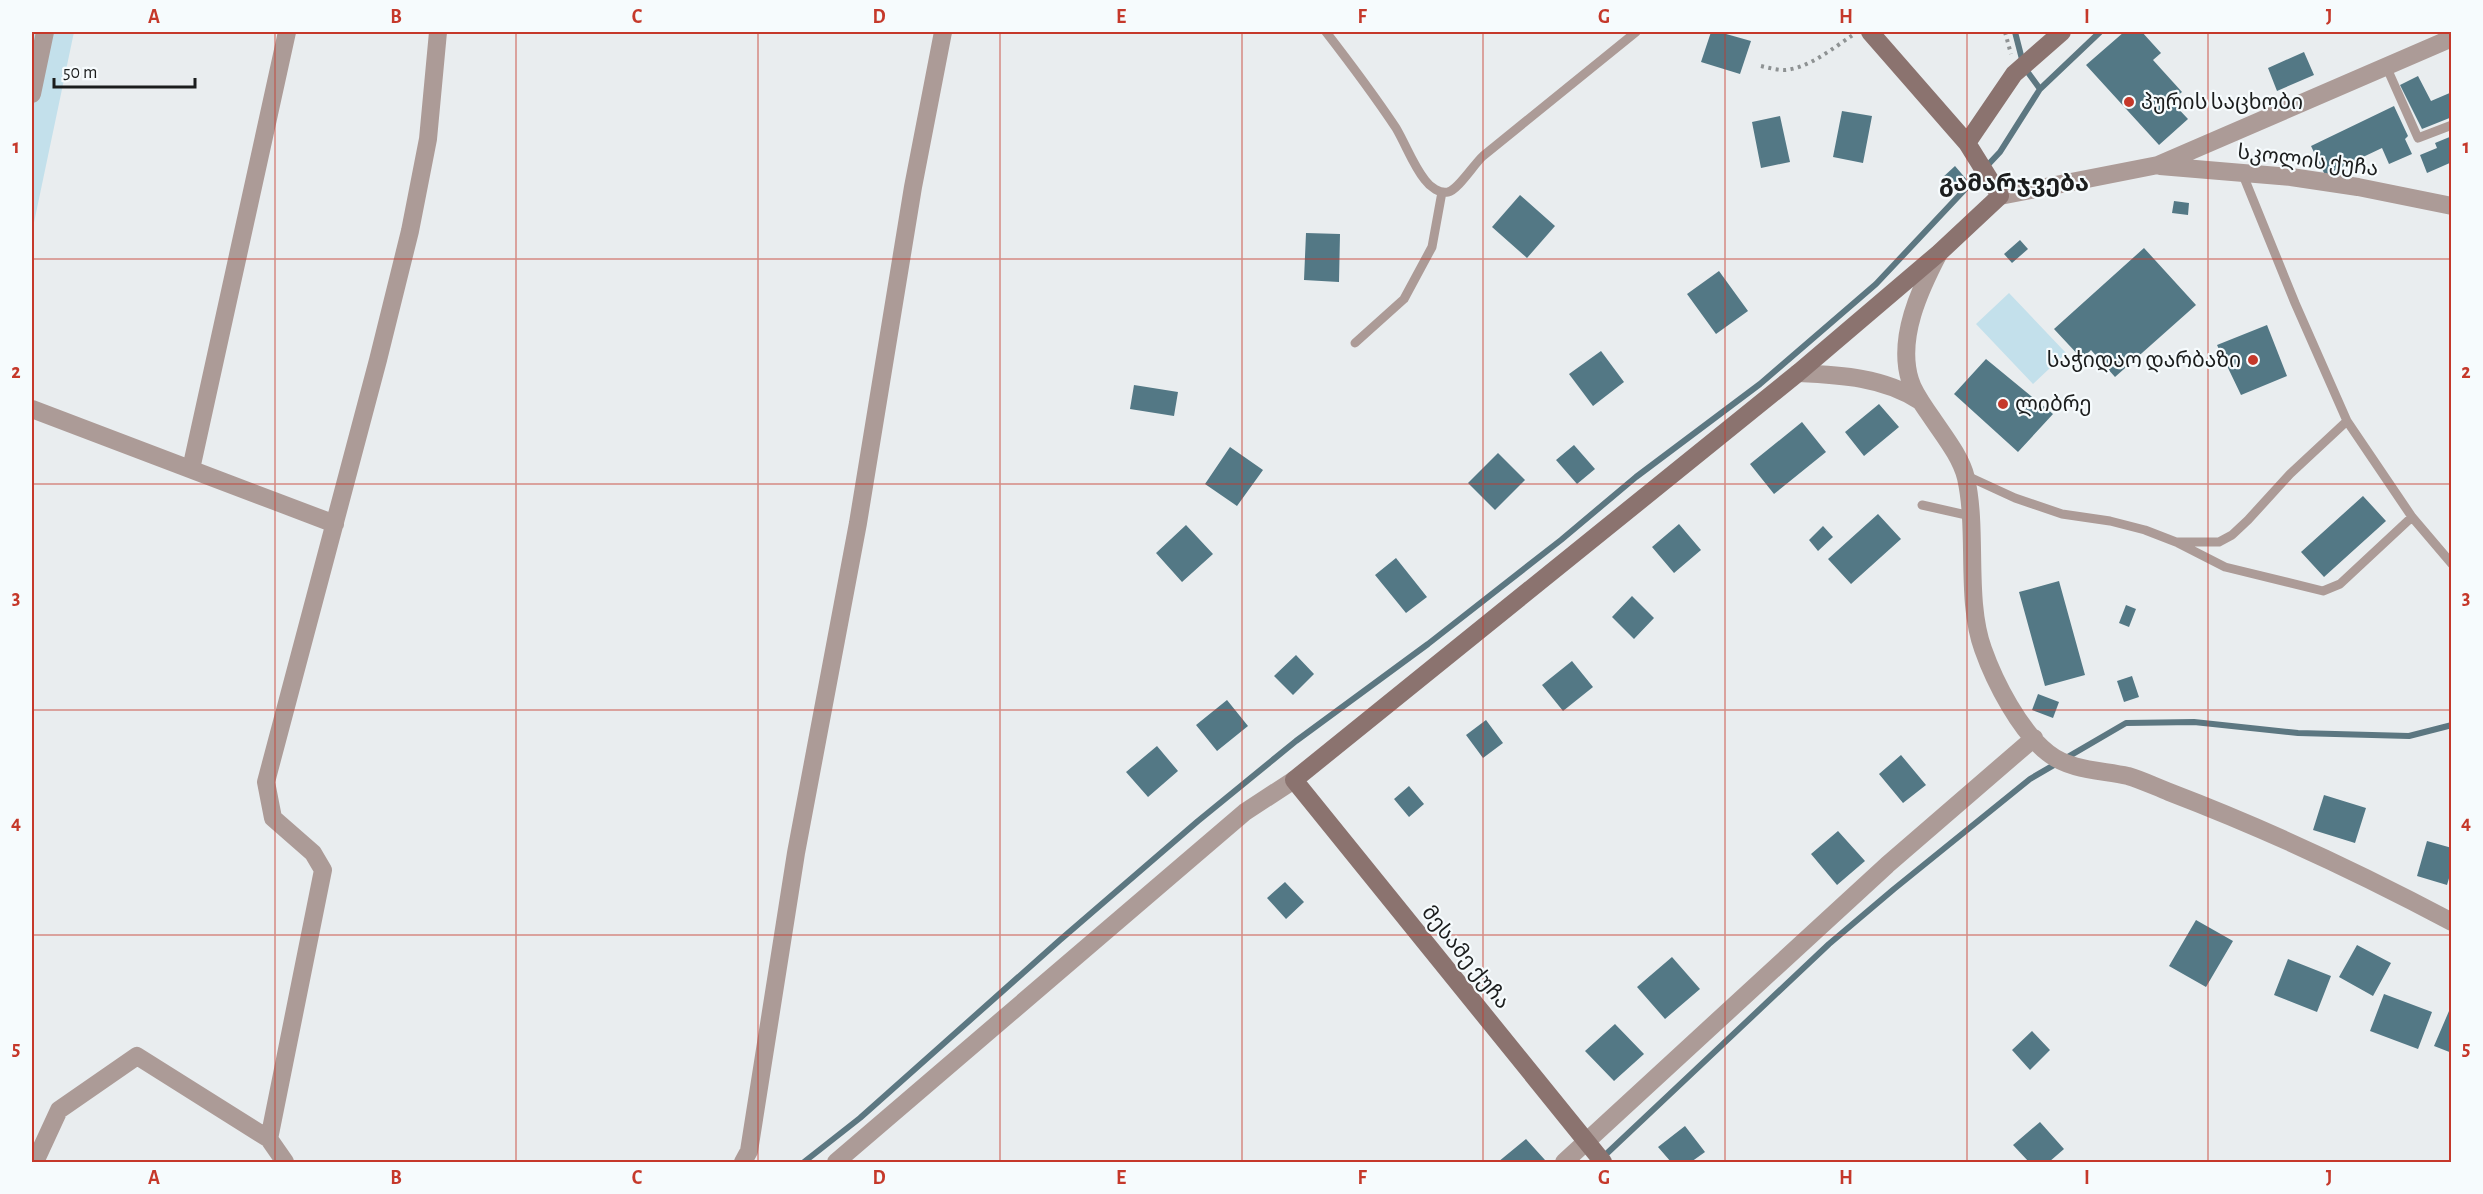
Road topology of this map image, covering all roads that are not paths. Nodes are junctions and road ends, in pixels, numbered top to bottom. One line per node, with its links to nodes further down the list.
1 (45, 32): 11 (street)
2 (287, 32): 25 (street)
3 (438, 32): 30 (street)
4 (944, 32): 40 (street)
5 (1326, 32): 16 (lane)
6 (1636, 32): 16 (lane)
7 (1870, 32): 13 (street)
8 (2062, 32): 13 (street)
9 (2451, 38): 10 (street)
10 (2386, 66): 12 (lane); 14 (street)
11 (32, 94)
12 (2451, 124)
13 (1967, 143): 17 (street)
14 (2158, 165): 15 (street, სკოლის ქუჩა); 17 (street)
15 (2243, 175): 18 (street, სკოლის ქუჩა); 24 (lane)
16 (1442, 192): 20 (lane)
17 (2000, 196): 19 (street)
18 (2451, 206)
19 (1939, 253): 21 (street); 22 (street)
20 (1355, 343)
21 (1798, 373): 22 (street); 34 (street)
22 (1920, 400): 26 (street)
23 (32, 409): 25 (street)
24 (2347, 422): 29 (lane); 31 (lane)
25 (191, 469): 30 (street)
26 (1965, 475): 28 (street); 31 (lane)
27 (1922, 505): 28 (lane)
28 (1971, 516): 33 (street)
29 (2412, 517): 31 (lane); 32 (lane)
30 (335, 524): 36 (street)
31 (2176, 542)
32 (2451, 564)
33 (2034, 738): 35 (street); 37 (street)
34 (1294, 780): 37 (street, მესამე ქუჩა); 41 (street)
35 (2451, 922)
36 (269, 1140): 38 (street); 39 (street)
37 (1587, 1141): 42 (street); 43 (street, მესამე ქუჩა)
38 (34, 1162)
39 (285, 1162)
40 (743, 1162)
41 (836, 1162)
42 (1564, 1162)
43 (1603, 1162)

